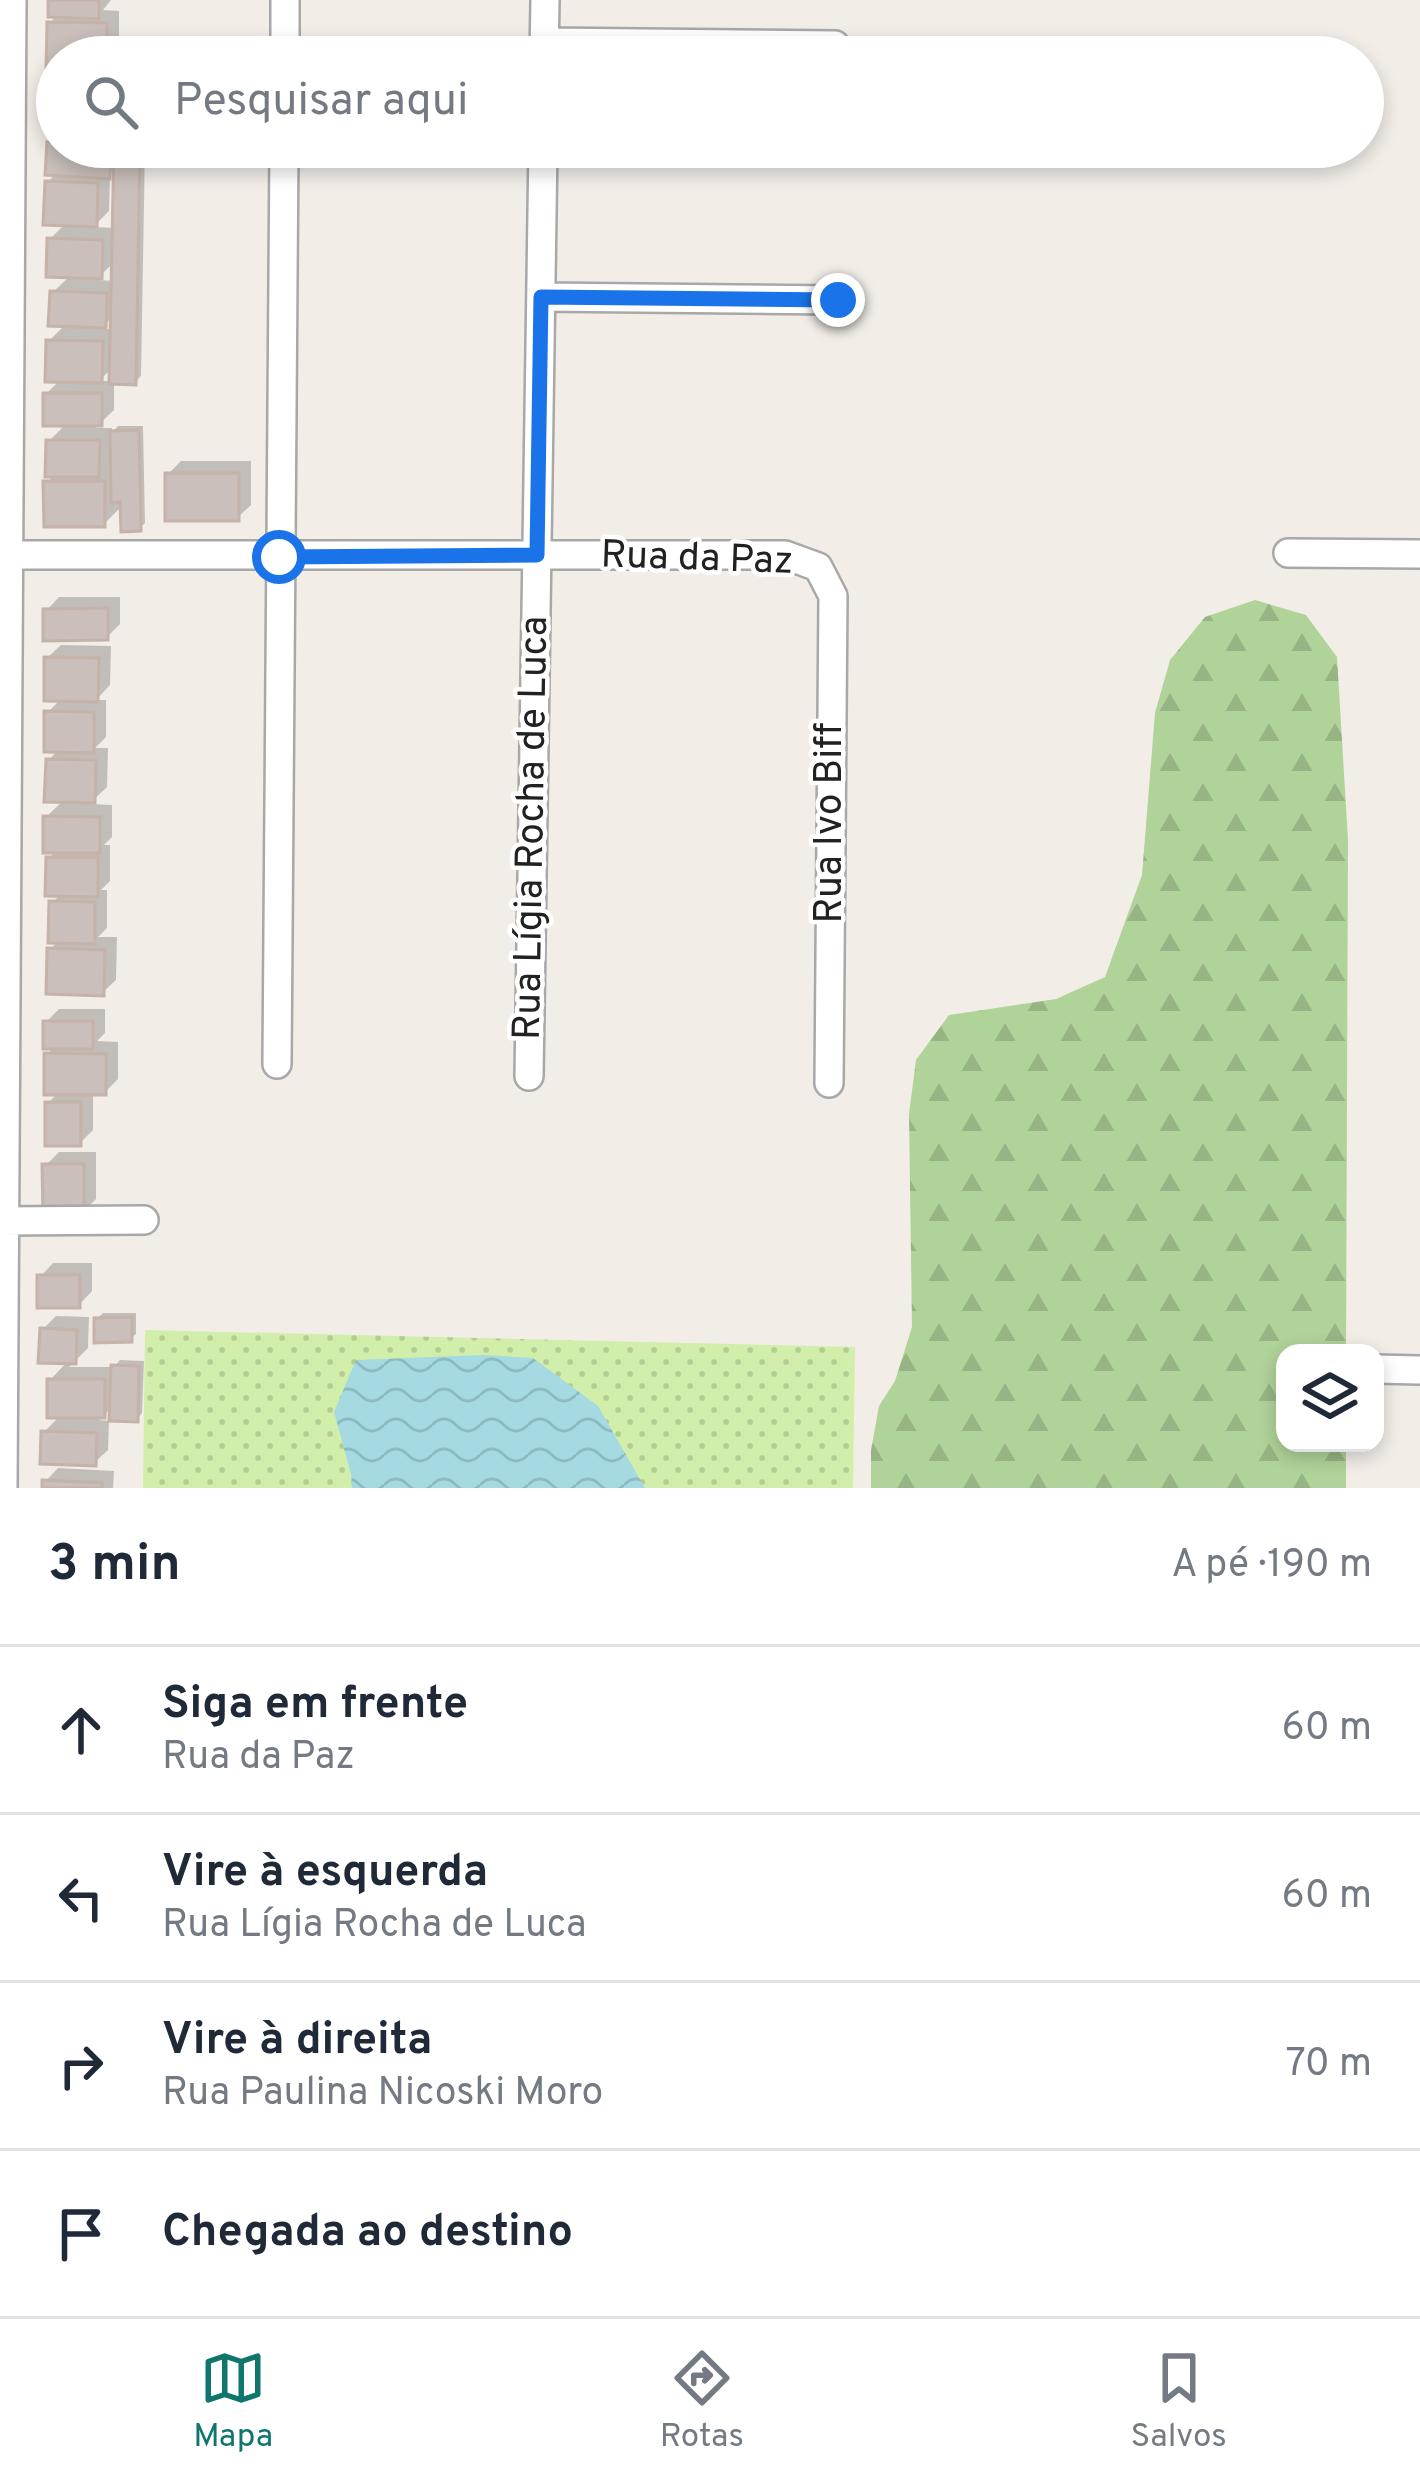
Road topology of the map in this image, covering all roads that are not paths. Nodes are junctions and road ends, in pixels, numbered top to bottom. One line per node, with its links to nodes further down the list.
1 (12, 0): 8 (street)
2 (285, 0): 4 (street)
3 (544, 0): 5 (street)
4 (285, 36)
5 (544, 36)
6 (284, 168): 15 (street)
7 (542, 168): 9 (street, Rua Lígia Rocha de Luca)
8 (5, 289): 14 (street)
9 (541, 297): 10 (street); 13 (street, Rua Lígia Rocha de Luca)
10 (838, 300)
11 (1288, 553): 12 (street)
12 (1420, 554)
13 (537, 555): 15 (street, Rua da Paz); 16 (street, Rua da Paz); 18 (street, Rua Lígia Rocha de Luca)
14 (4, 556): 15 (street, Rua da Paz); 21 (street)
15 (279, 557): 17 (street)
16 (818, 567): 19 (street, Rua Ivo Biff)
17 (277, 1064)
18 (530, 1076)
19 (829, 1083)
20 (144, 1220): 21 (street)
21 (2, 1221): 24 (street)
22 (1384, 1369): 23 (street)
23 (1420, 1370)
24 (3, 1488)

